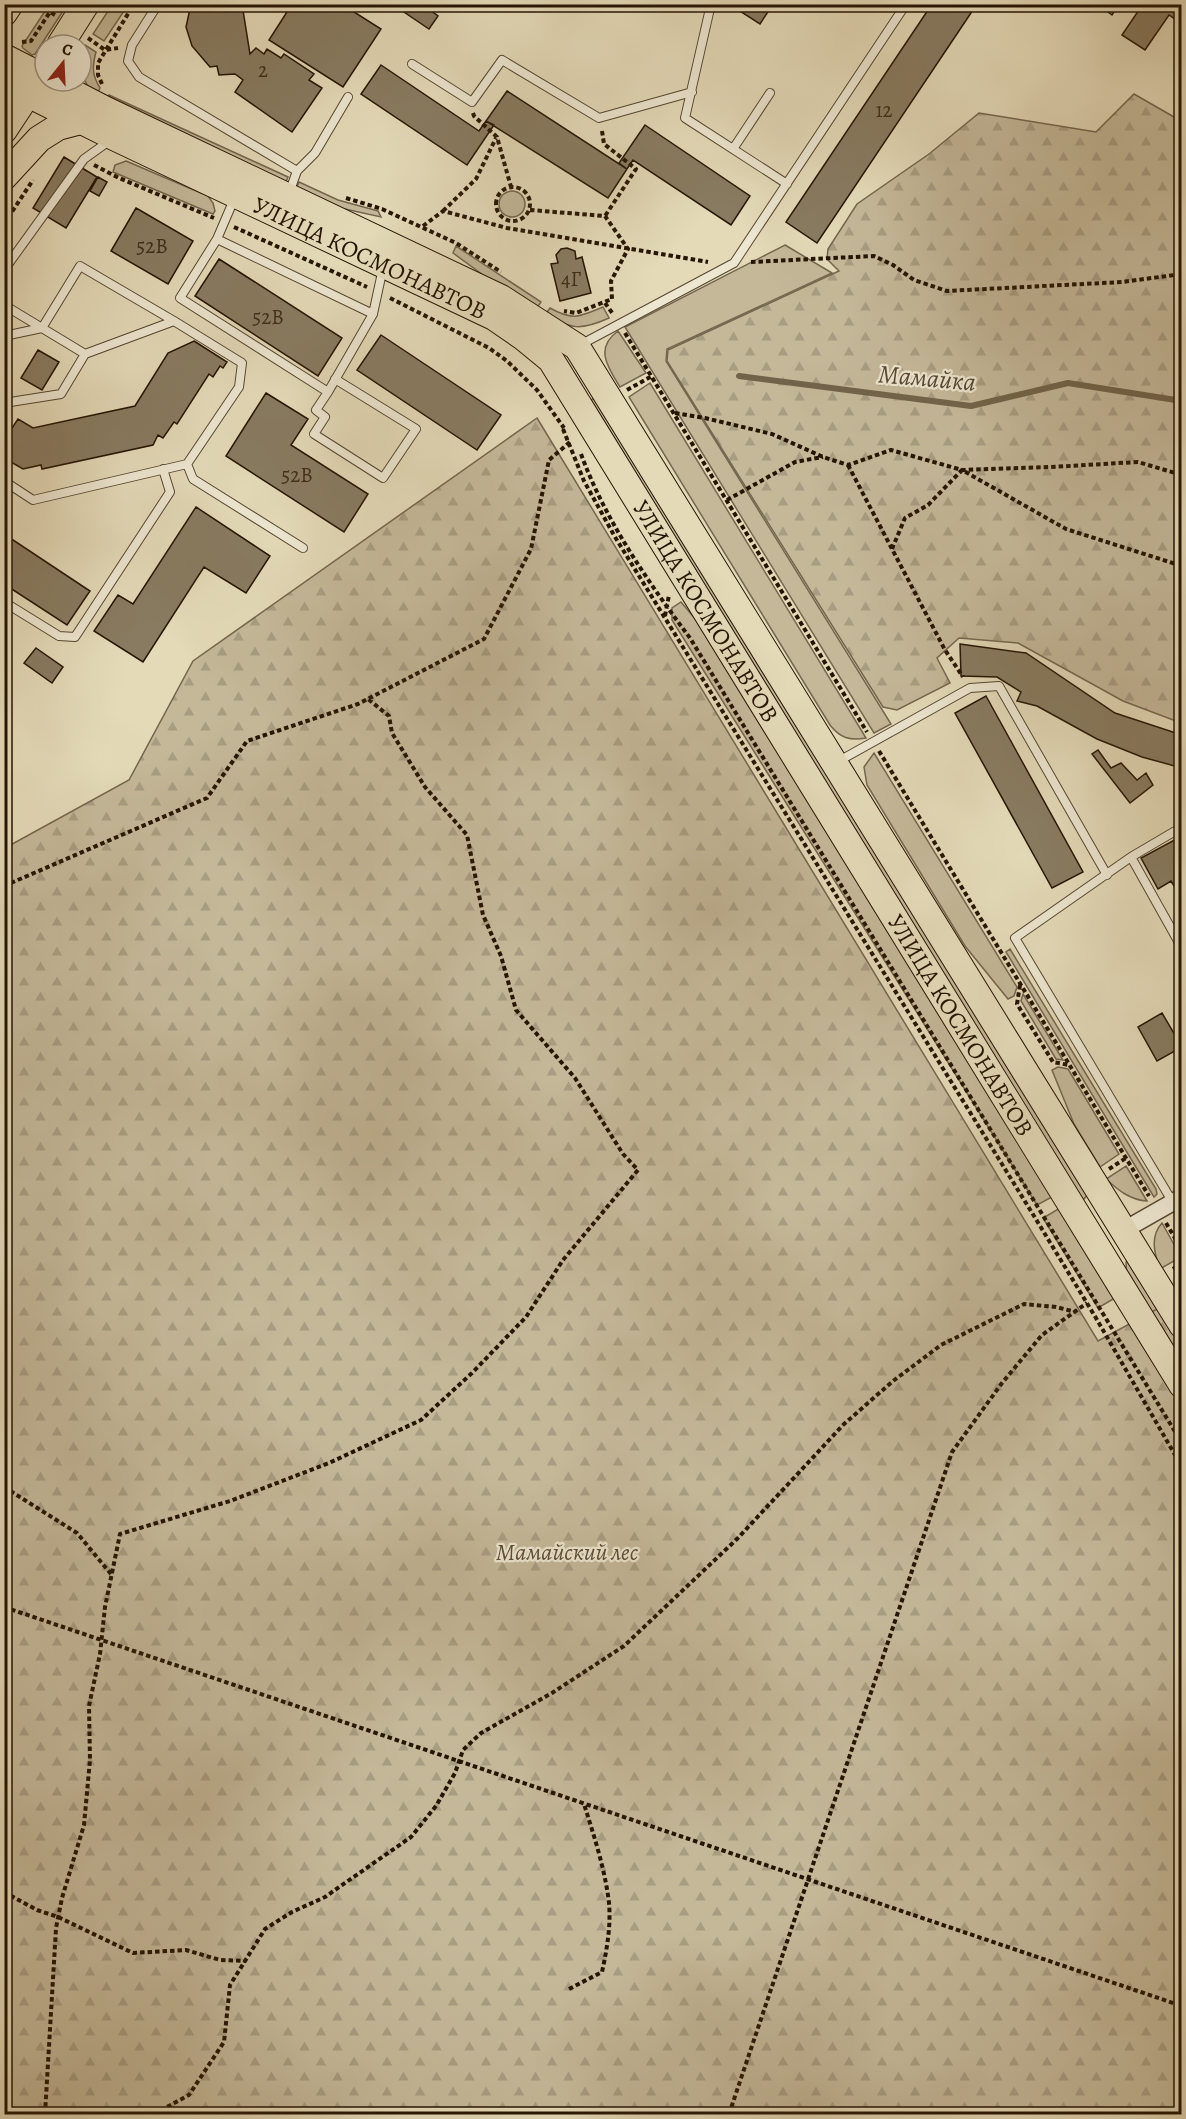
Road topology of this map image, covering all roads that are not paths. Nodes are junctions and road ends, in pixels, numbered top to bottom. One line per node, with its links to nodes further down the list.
1 (10, 4): 6 (main road)
2 (86, 4): 7 (main road)
3 (158, 4): 19 (lane)
4 (711, 4): 12 (lane)
5 (906, 4): 21 (lane)
6 (4, 13)
7 (70, 33)
8 (4, 57): 10 (main road)
9 (412, 64): 12 (lane)
10 (31, 80): 15 (main road); 16 (main road)
11 (81, 93): 15 (main road)
12 (692, 93): 18 (lane)
13 (770, 93): 18 (lane)
14 (348, 97): 19 (lane)
15 (90, 110): 17 (main road, УЛИЦА КОСМОНАВТОВ); 20 (main road); 23 (main road, УЛИЦА КОСМОНАВТОВ)
16 (4, 130)
17 (114, 137): 22 (main road, УЛИЦА КОСМОНАВТОВ); 25 (lane)
18 (733, 149): 21 (lane)
19 (297, 171): 23 (lane)
20 (4, 177)
21 (787, 184): 32 (lane)
22 (236, 194): 24 (lane); 26 (main road, УЛИЦА КОСМОНАВТОВ)
23 (288, 196): 32 (main road, УЛИЦА КОСМОНАВТОВ)
24 (217, 238): 28 (lane); 35 (lane)
25 (4, 270)
26 (382, 276): 28 (lane); 32 (main road, УЛИЦА КОСМОНАВТОВ)
27 (4, 305): 30 (lane)
28 (373, 314): 34 (lane)
29 (174, 321): 30 (lane); 33 (lane); 37 (lane)
30 (42, 328): 31 (lane); 33 (lane)
31 (4, 336)
32 (564, 353): 42 (main road, УЛИЦА КОСМОНАВТОВ); 50 (main road, УЛИЦА КОСМОНАВТОВ)
33 (85, 354): 36 (lane)
34 (335, 378): 35 (lane); 35 (lane)
35 (328, 392)
36 (4, 403)
37 (187, 464): 38 (lane); 40 (lane)
38 (163, 469): 39 (lane); 41 (lane)
39 (6, 484)
40 (303, 548)
41 (4, 602)
42 (836, 763): 45 (lane); 48 (main road, УЛИЦА КОСМОНАВТОВ)
43 (1182, 827): 44 (lane)
44 (1131, 857): 45 (lane); 46 (lane)
45 (1107, 875): 47 (lane)
46 (1182, 948)
47 (1170, 1203): 48 (street)
48 (1124, 1230): 49 (main road, УЛИЦА КОСМОНАВТОВ)
49 (1182, 1325)
50 (1182, 1385)

